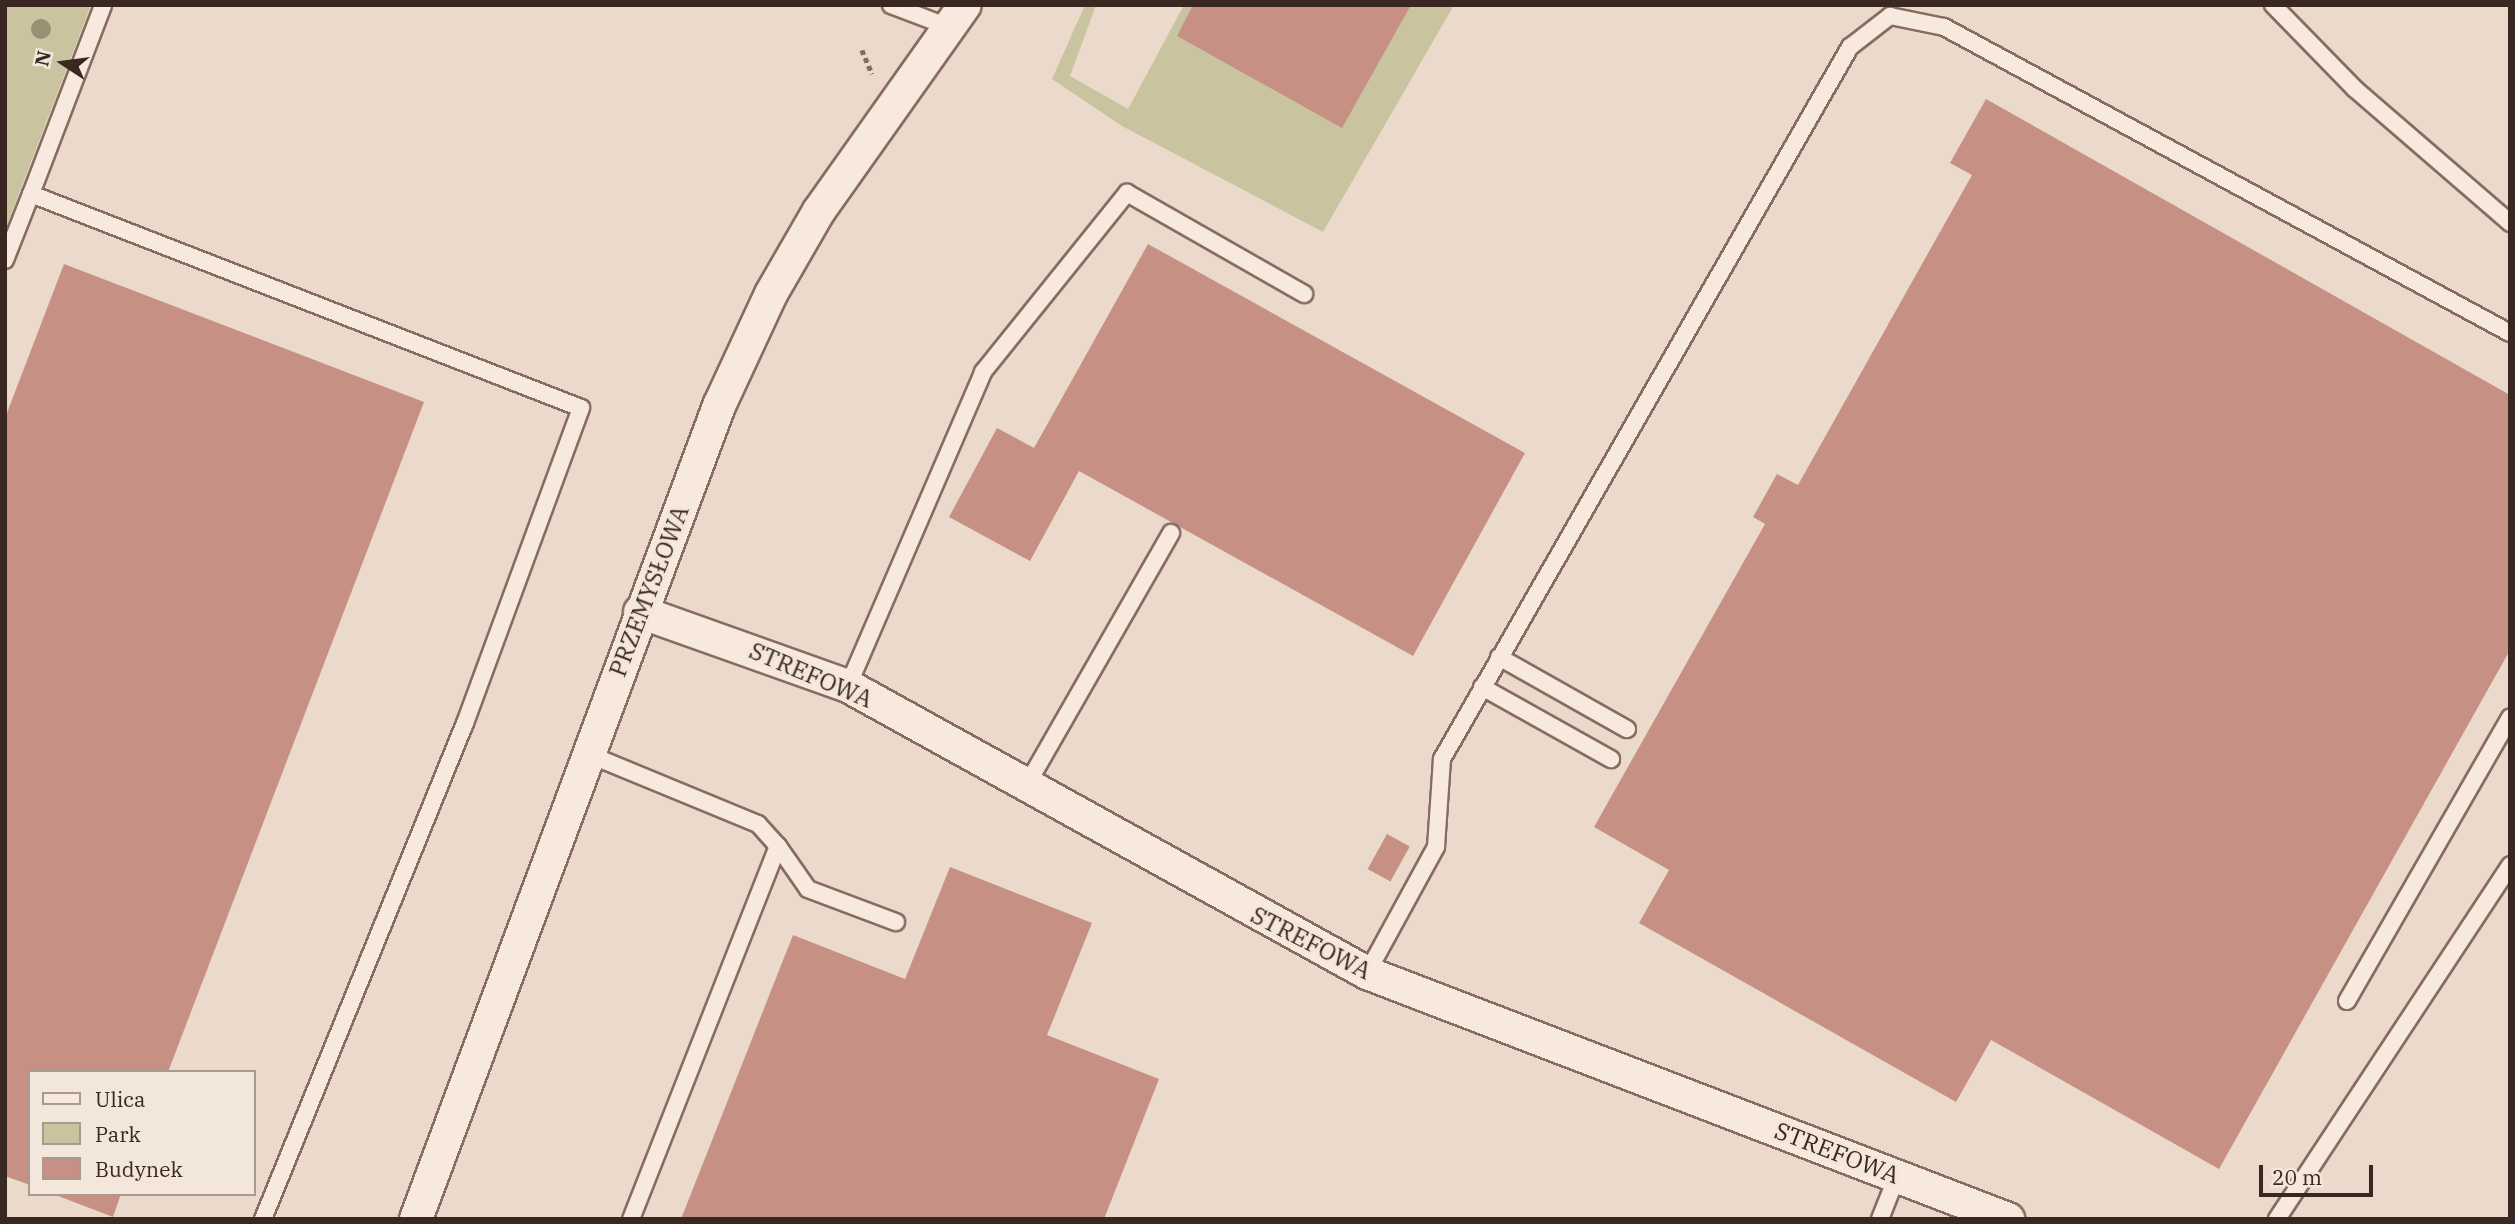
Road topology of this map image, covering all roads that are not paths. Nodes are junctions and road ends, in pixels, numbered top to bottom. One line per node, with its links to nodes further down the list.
1 (103, 5): 5 (lane)
2 (891, 5): 4 (lane)
3 (2273, 5): 6 (lane)
4 (957, 16): 11 (street, PRZEMYSŁOWA)
5 (31, 194): 7 (lane); 26 (lane)
6 (2510, 223)
7 (5, 260)
8 (1304, 294): 13 (lane)
9 (2510, 333): 12 (lane)
10 (1171, 533): 19 (lane)
11 (640, 612): 13 (street, STREFOWA); 17 (street, PRZEMYSŁOWA)
12 (1499, 657): 14 (lane); 16 (lane)
13 (848, 686): 19 (street, STREFOWA)
14 (1482, 687): 18 (lane); 23 (lane)
15 (2510, 717): 24 (lane)
16 (1627, 729)
17 (588, 754): 20 (lane); 27 (street, PRZEMYSŁOWA)
18 (1611, 759)
19 (1025, 788): 23 (street, STREFOWA)
20 (778, 846): 22 (lane); 28 (lane)
21 (2510, 865): 31 (lane)
22 (895, 922)
23 (1367, 973): 25 (street, STREFOWA)
24 (2347, 1001)
25 (1897, 1176): 29 (lane); 30 (street, STREFOWA)
26 (263, 1219)
27 (416, 1219)
28 (631, 1219)
29 (1880, 1219)
30 (2008, 1219)
31 (2277, 1219)

